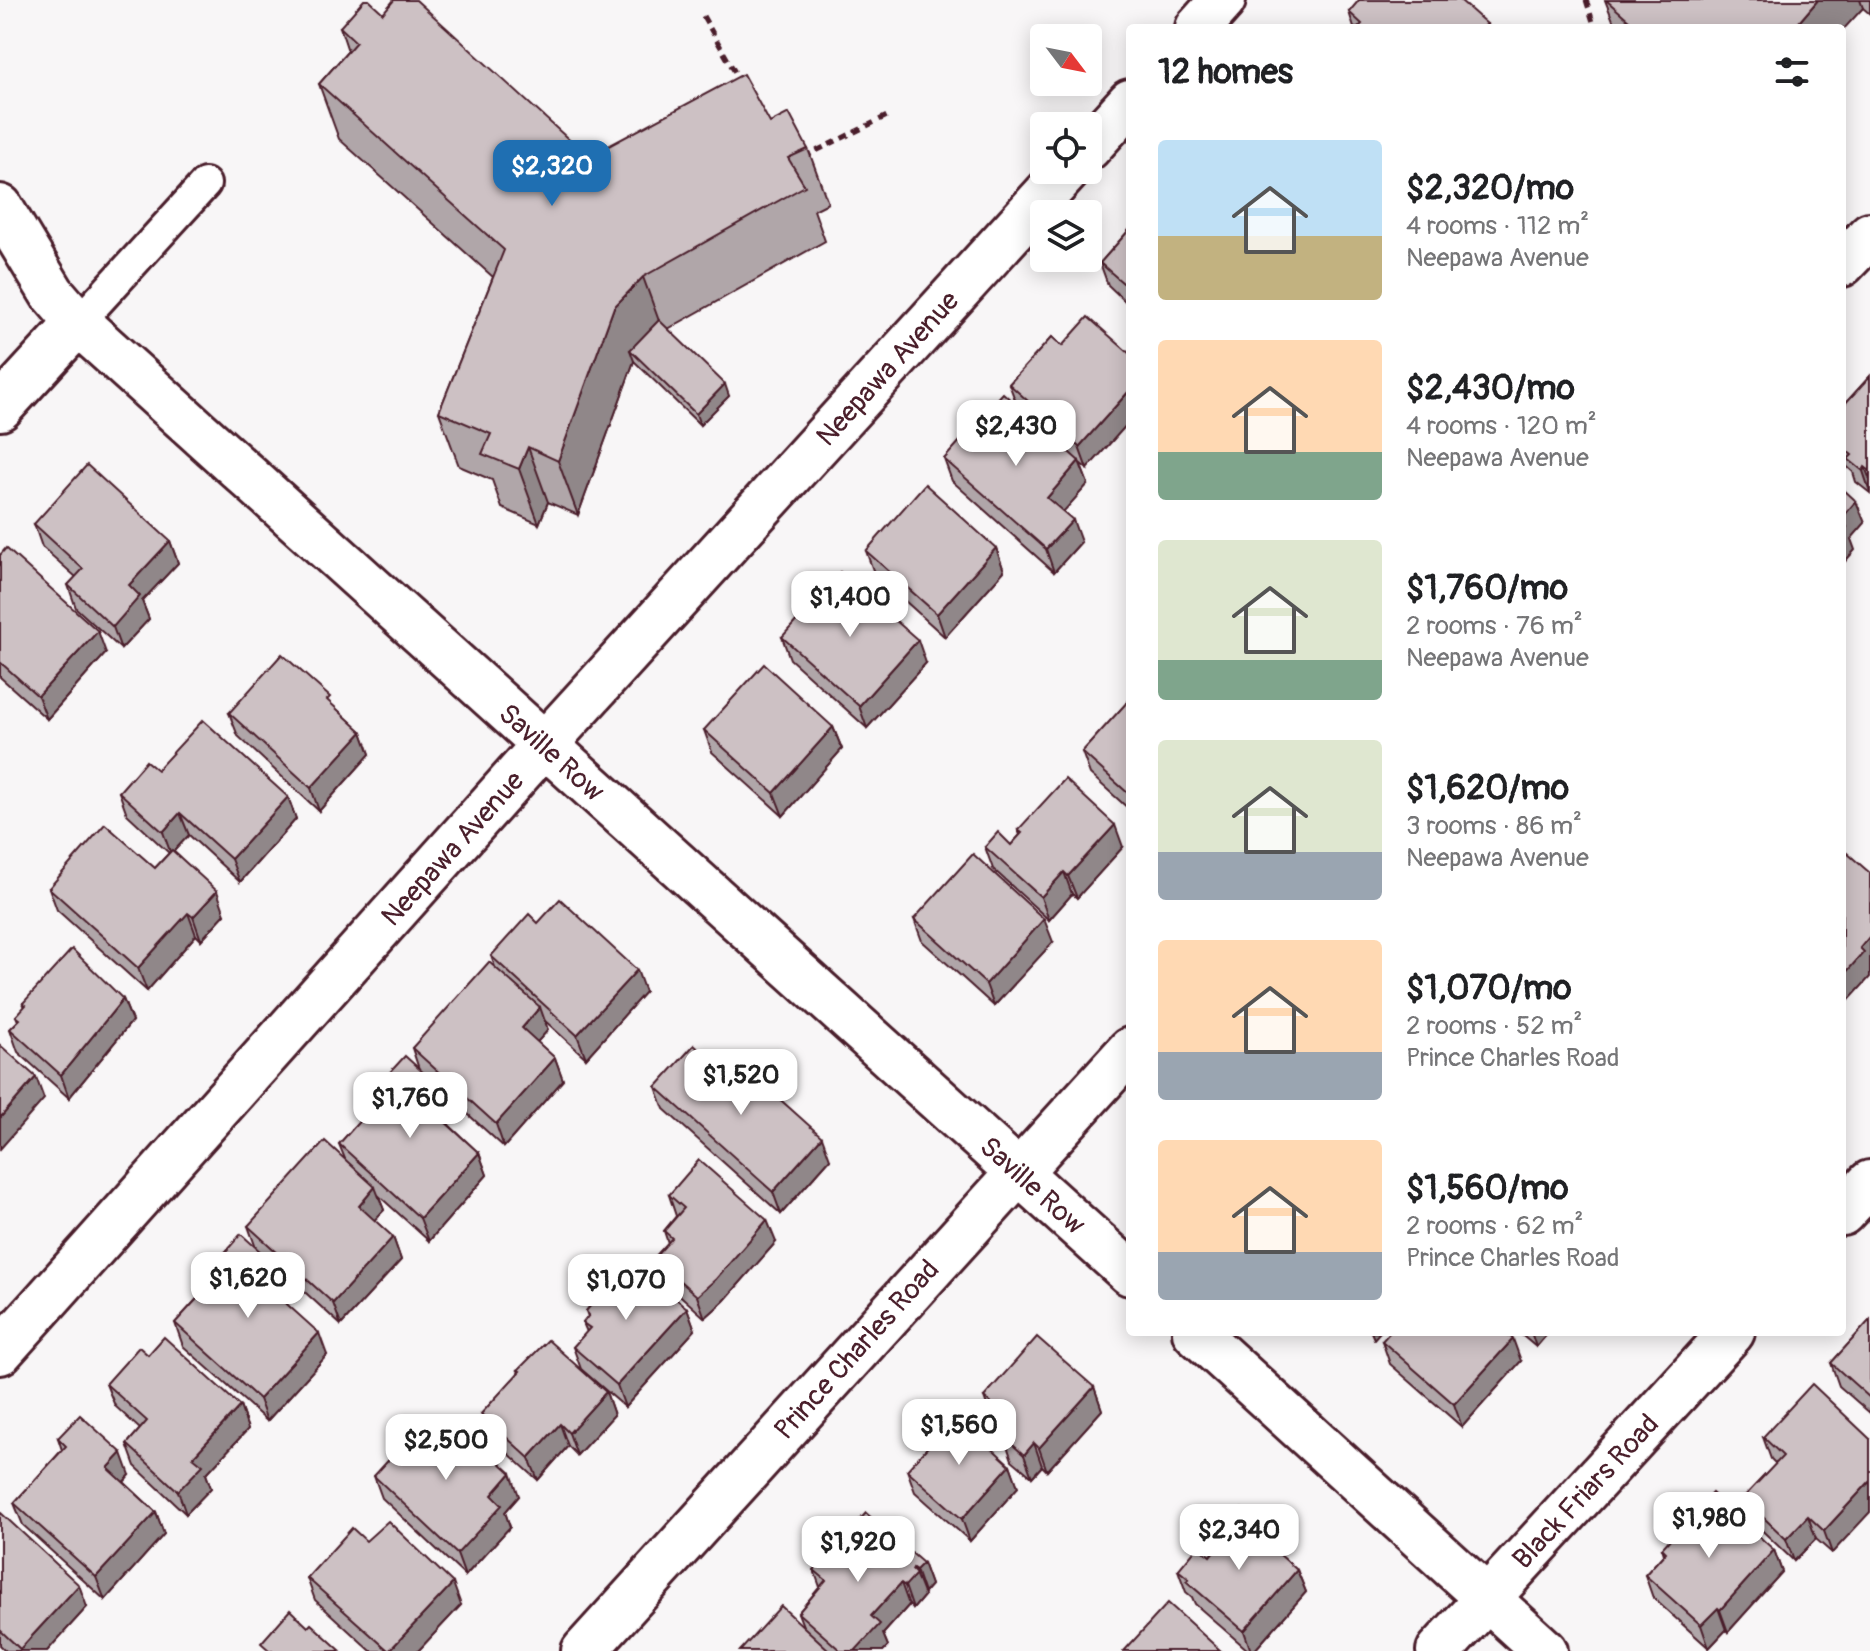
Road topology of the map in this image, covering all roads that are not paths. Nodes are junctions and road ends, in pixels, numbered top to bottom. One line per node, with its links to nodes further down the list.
1 (1223, 0): 2 (street)
2 (1202, 24)
3 (1126, 106): 4 (street)
4 (1102, 133)
5 (205, 184): 10 (lane)
6 (1055, 184): 12 (street, Neepawa Avenue)
7 (0, 207): 10 (street, Saville Row)
8 (1870, 235): 9 (street)
9 (1846, 260)
10 (78, 323): 11 (street); 12 (street, Saville Row)
11 (0, 408)
12 (544, 745): 14 (street, Saville Row); 20 (street, Neepawa Avenue)
13 (1126, 1054): 14 (street, Prince Charles Road)
14 (1019, 1172): 17 (street, Saville Row); 22 (street, Prince Charles Road)
15 (1870, 1183): 16 (street)
16 (1846, 1209)
17 (1126, 1269)
18 (1199, 1336): 21 (street)
19 (1728, 1336): 21 (street, Black Friars Road)
20 (0, 1352)
21 (1486, 1597): 23 (street, Black Friars Road); 24 (street)
22 (584, 1651)
23 (1439, 1651)
24 (1545, 1651)

